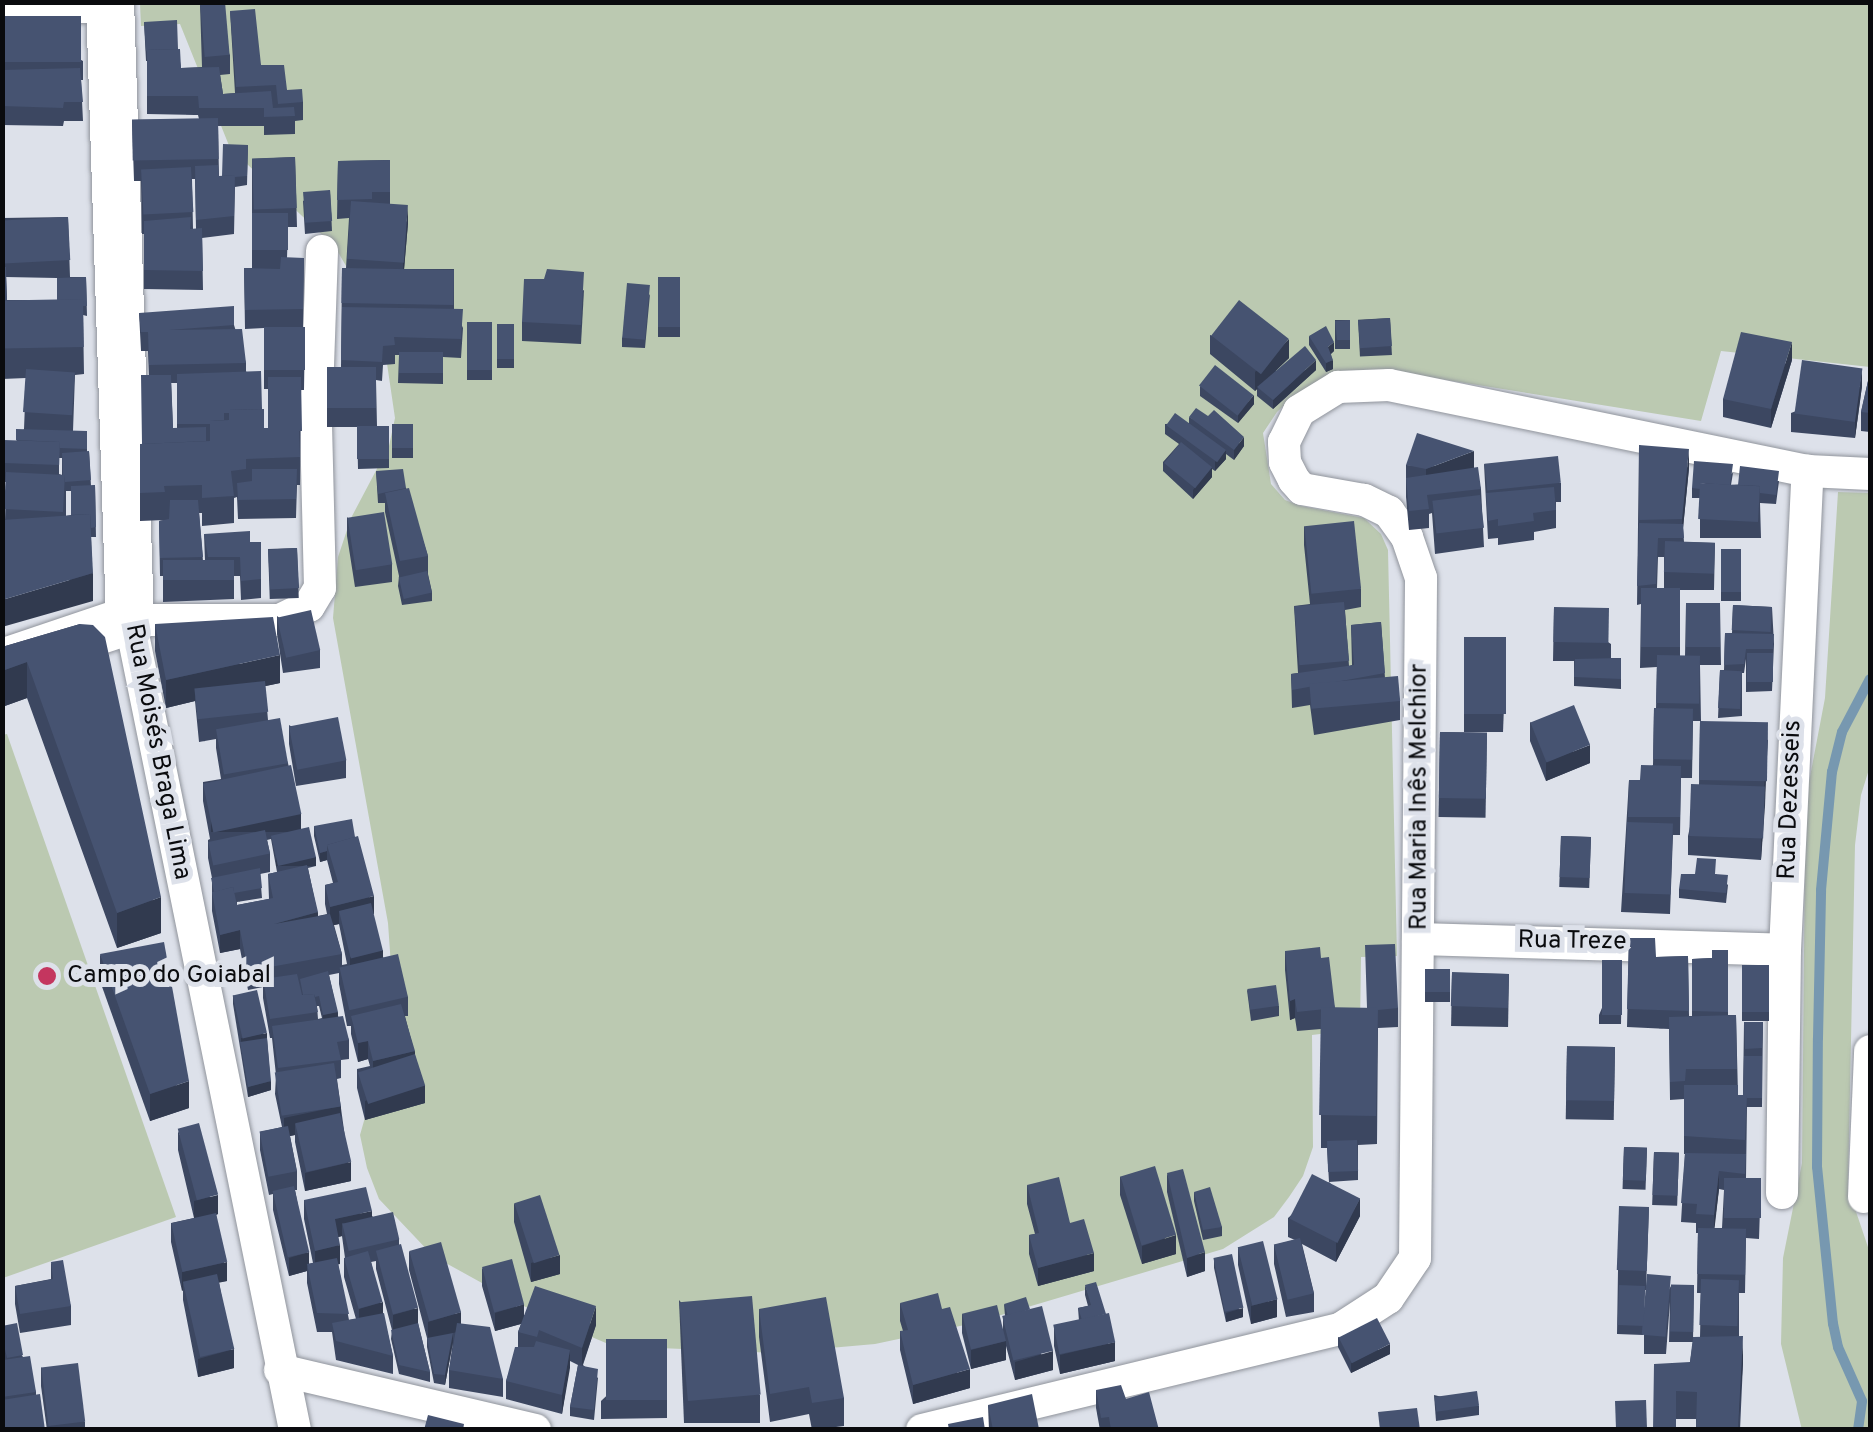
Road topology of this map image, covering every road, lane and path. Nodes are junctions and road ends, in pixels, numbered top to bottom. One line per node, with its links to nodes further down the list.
1 (110, 5): 2 (street); 6 (street, Rua Moisés Braga Lima)
2 (2, 8)
3 (322, 251): 6 (street)
4 (1808, 470): 5 (street); 8 (street, Rua Maria Inês Melchior); 9 (street, Rua Dezesseis)
5 (1870, 474)
6 (130, 620): 7 (street); 13 (street, Rua Moisés Braga Lima)
7 (2, 663)
8 (1418, 939): 9 (street, Rua Treze); 16 (street, Rua Maria Inês Melchior)
9 (1785, 950): 11 (street, Rua Dezesseis)
10 (1870, 1051): 12 (street)
11 (1782, 1193)
12 (1864, 1197)
13 (280, 1370): 14 (street, Rua Moisés Braga Lima); 15 (street)
14 (288, 1428)
15 (535, 1430)
16 (922, 1430)

